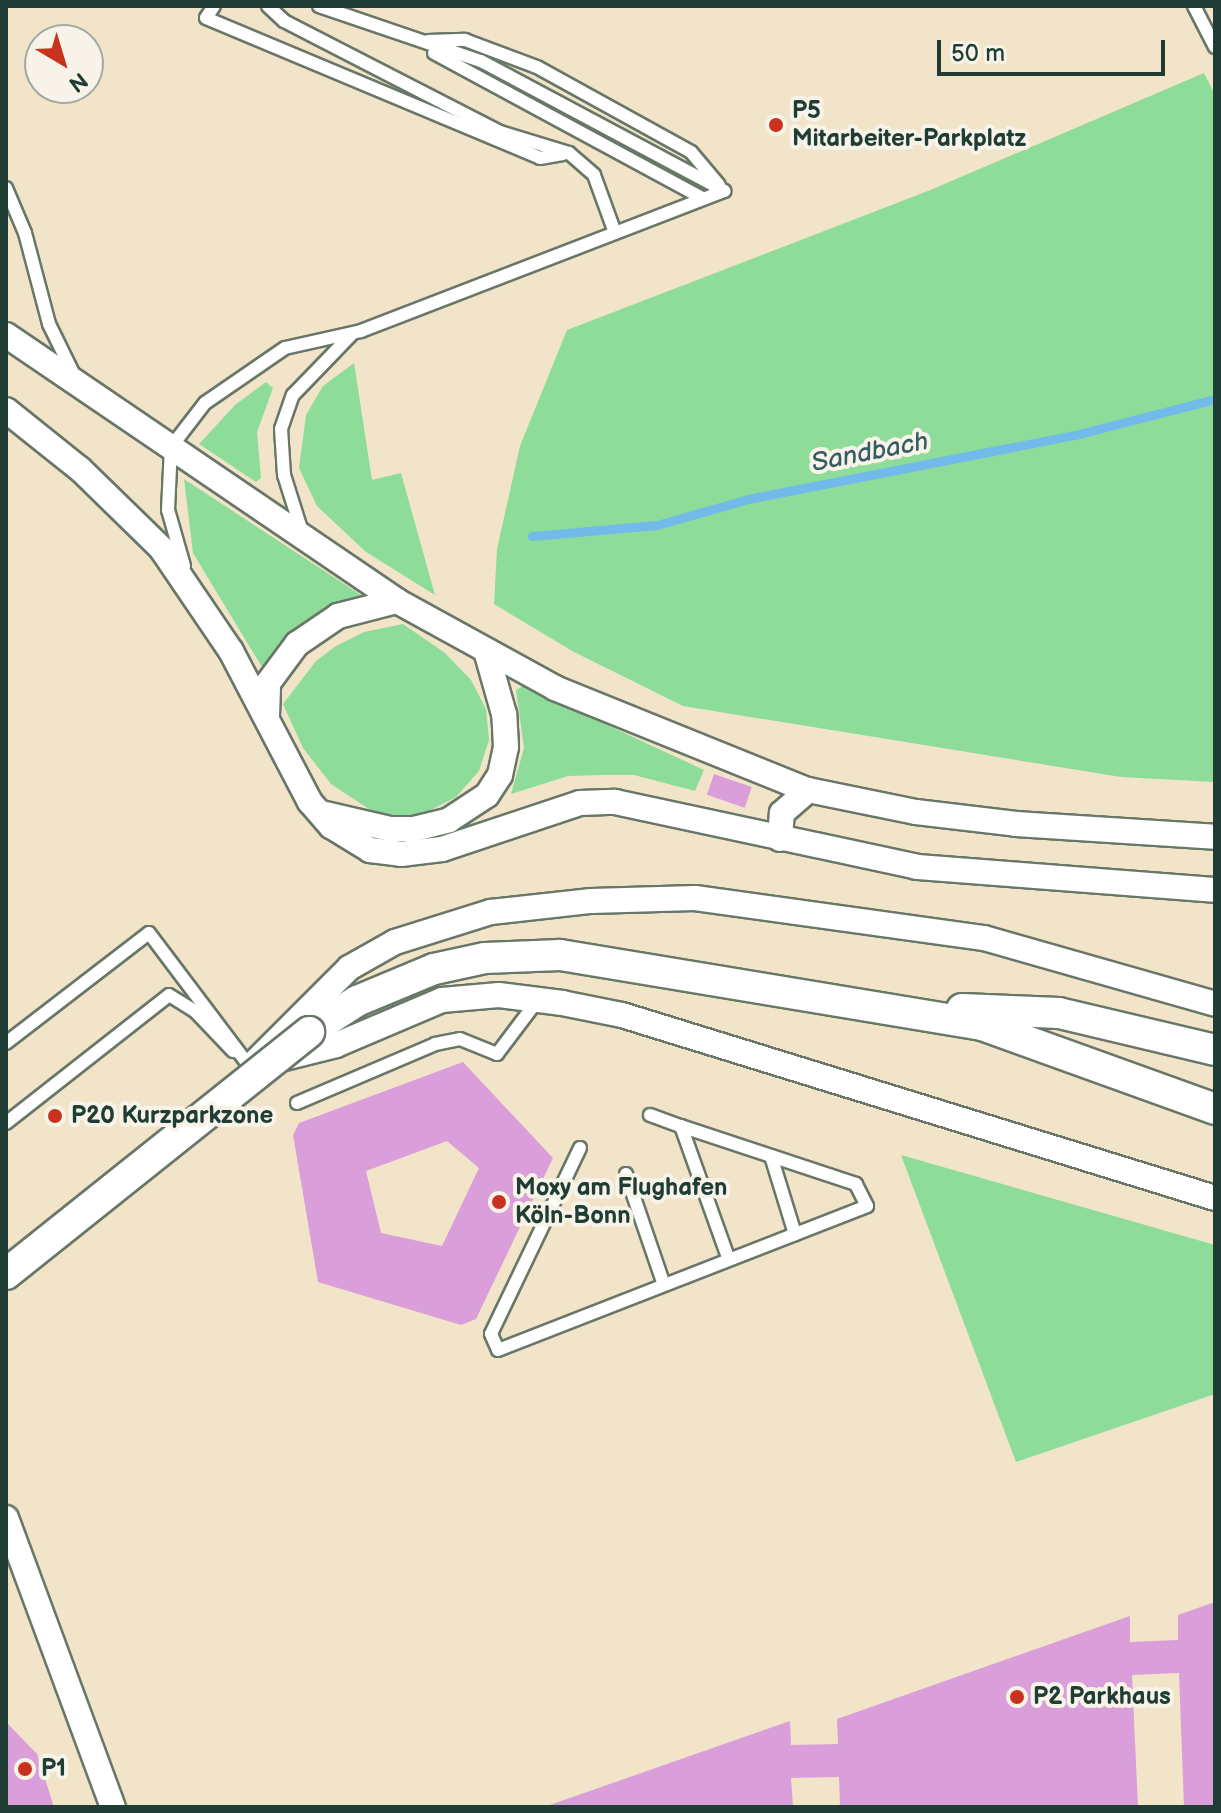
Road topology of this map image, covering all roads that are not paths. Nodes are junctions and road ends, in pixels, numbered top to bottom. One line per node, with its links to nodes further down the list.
1 (214, 6): 7 (lane)
2 (268, 6): 7 (lane)
3 (319, 6): 5 (lane)
4 (1194, 6): 6 (lane)
5 (413, 42): 9 (lane); 9 (lane); 10 (lane)
6 (1215, 47)
7 (569, 153): 11 (lane)
8 (6, 188): 14 (lane)
9 (724, 191): 10 (lane)
10 (702, 198): 11 (lane)
11 (614, 230): 12 (lane)
12 (352, 334): 16 (lane); 17 (lane)
13 (6, 335): 14 (street)
14 (83, 389): 16 (street)
15 (6, 410): 18 (street)
16 (171, 447): 17 (street); 18 (lane)
17 (303, 535): 19 (street)
18 (188, 581): 21 (street)
19 (397, 601): 20 (street); 21 (street)
20 (486, 651): 22 (street); 23 (street)
21 (268, 723): 23 (street)
22 (808, 790): 24 (street); 25 (street)
23 (319, 812): 25 (street)
24 (1215, 837)
25 (780, 839): 26 (street)
26 (1215, 890)
27 (537, 1001): 32 (street); 33 (lane); 41 (street)
28 (1215, 1004): 32 (street)
29 (915, 1012): 31 (street); 34 (street); 45 (street, bridge)
30 (6, 1043): 32 (lane)
31 (1215, 1050)
32 (250, 1067): 36 (lane); 43 (street)
33 (297, 1103)
34 (1215, 1109)
35 (650, 1115): 37 (lane)
36 (6, 1123)
37 (681, 1126): 39 (lane); 44 (lane)
38 (580, 1148): 46 (lane)
39 (771, 1156): 42 (lane); 42 (lane)
40 (626, 1174): 46 (lane)
41 (1215, 1198)
42 (795, 1234): 44 (lane)
43 (6, 1256)
44 (729, 1260): 46 (lane)
45 (6, 1274)
46 (664, 1285)
47 (6, 1518): 48 (street)
48 (113, 1807)

